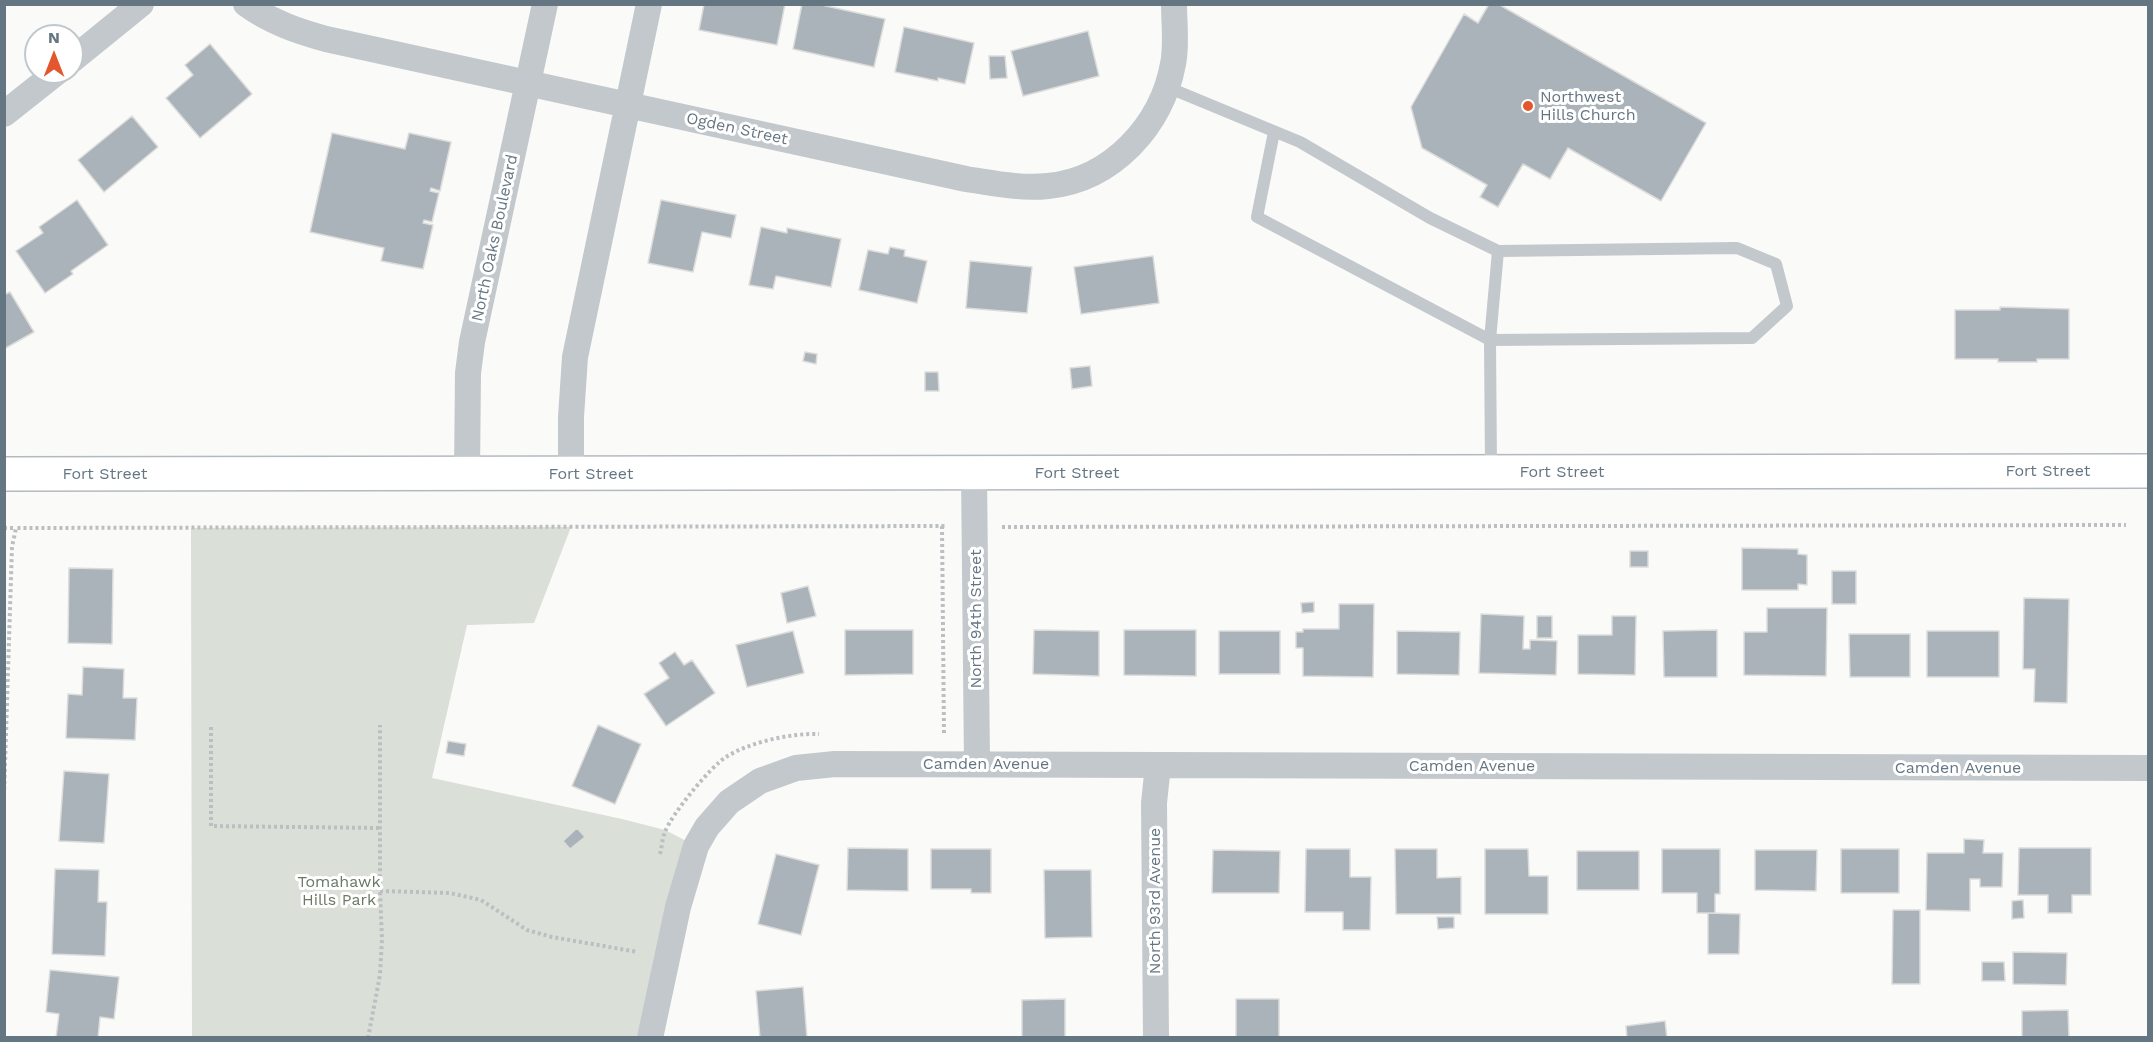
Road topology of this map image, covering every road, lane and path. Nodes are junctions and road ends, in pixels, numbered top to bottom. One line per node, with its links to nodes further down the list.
1 (141, 4): 6 (street)
2 (246, 4): 8 (street, Ogden Street)
3 (545, 4): 8 (street, North Oaks Boulevard)
4 (649, 4): 10 (street)
5 (1174, 4): 9 (street, Ogden Street)
6 (84, 50)
7 (42, 84): 11 (street)
8 (528, 84): 10 (street, Ogden Street); 19 (street, North Oaks Boulevard)
9 (1167, 87): 10 (street, Ogden Street); 12 (lane)
10 (627, 105): 20 (street)
11 (4, 114)
12 (1274, 132): 13 (lane); 14 (lane)
13 (1498, 251): 14 (lane); 14 (lane)
14 (1490, 340): 16 (lane)
15 (2148, 471): 16 (main road, Fort Street)
16 (1491, 472): 17 (main road, Fort Street)
17 (974, 473): 20 (main road, Fort Street); 28 (street, North 94th Street)
18 (4, 474): 19 (main road, Fort Street)
19 (467, 474): 20 (main road, Fort Street)
20 (571, 474)
21 (2126, 525): 22 (path)
22 (1004, 527)
23 (4, 528): 24 (path)
24 (16, 528): 27 (path); 31 (path)
25 (380, 725): 32 (path)
26 (211, 727): 32 (path)
27 (944, 735)
28 (977, 764): 29 (street, Camden Avenue); 35 (street, Camden Avenue)
29 (1158, 765): 30 (street, Camden Avenue); 37 (street, North 93rd Avenue)
30 (2148, 768)
31 (4, 796)
32 (380, 828): 33 (path)
33 (380, 891): 34 (path); 36 (path)
34 (639, 952)
35 (655, 1032)
36 (368, 1038)
37 (1156, 1038)

